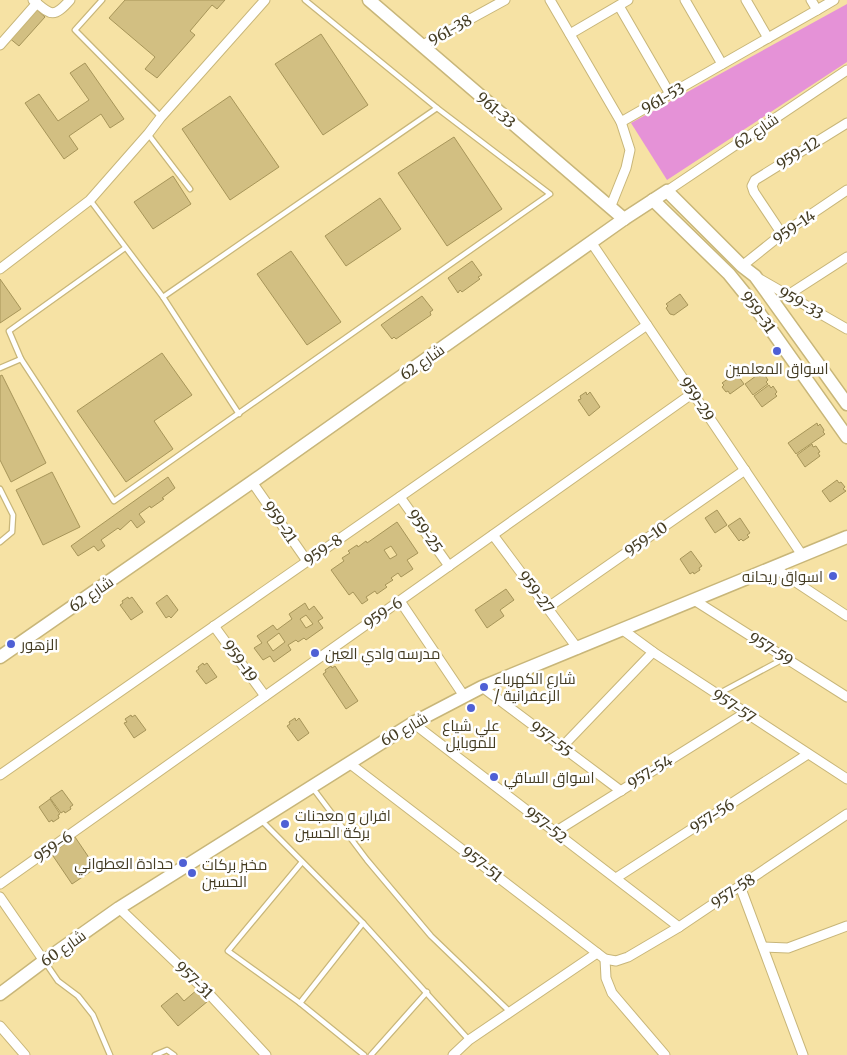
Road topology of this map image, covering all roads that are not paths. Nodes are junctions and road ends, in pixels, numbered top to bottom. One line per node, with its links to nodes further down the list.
1 (70, 0): 13 (street)
2 (102, 0): 24 (lane)
3 (265, 0): 24 (street)
4 (305, 0): 23 (lane)
5 (369, 0): 19 (street, 961-33)
6 (505, 0): 19 (street, 961-38)
7 (550, 0): 16 (street)
8 (628, 0): 14 (street)
9 (685, 0): 20 (street)
10 (746, 0): 17 (street)
11 (811, 0): 15 (street)
12 (834, 0): 15 (street, 961-53)
13 (35, 1): 18 (street)
14 (619, 6): 16 (street); 22 (street)
15 (817, 10): 17 (street, 961-53)
16 (570, 34): 25 (street)
17 (768, 38): 20 (street, 961-53)
18 (0, 45)
19 (421, 46): 33 (street, 961-33)
20 (722, 64): 22 (street, 961-53)
21 (847, 70): 30 (street, شارع 62)
22 (670, 94): 25 (street, 961-53)
23 (437, 108): 43 (lane); 50 (lane)
24 (161, 117): 27 (street)
25 (621, 122): 33 (street)
26 (847, 123): 35 (street, 959-12)
27 (148, 134): 28 (lane); 31 (street)
28 (190, 190)
29 (847, 190): 35 (street, 959-14)
30 (667, 191): 32 (street, شارع 62); 39 (street, 959-31)
31 (90, 200): 37 (lane); 40 (street)
32 (653, 200): 34 (street, شارع 62); 51 (street, 959-31)
33 (610, 208): 34 (street, 961-33)
34 (624, 219): 36 (street, شارع 62)
35 (782, 234): 39 (street, 959-14)
36 (591, 242): 44 (street, 959-29); 53 (street, شارع 62)
37 (125, 248): 43 (lane); 46 (lane)
38 (847, 257): 42 (street)
39 (742, 266): 41 (street, 959-31)
40 (0, 269)
41 (755, 276): 42 (street, 959-33); 49 (street, 959-31)
42 (788, 295): 45 (street, 959-33)
43 (163, 297): 50 (lane)
44 (647, 325): 48 (street, 959-29); 55 (street, 959-8)
45 (845, 325)
46 (20, 359): 47 (lane); 50 (lane)
47 (0, 368)
48 (693, 393): 52 (street, 959-29); 56 (street, 959-6)
49 (847, 404)
50 (239, 414)
51 (847, 438)
52 (745, 470): 59 (street, 959-29); 65 (street, 959-10)
53 (252, 482): 60 (street, 959-21); 71 (street, شارع 62)
54 (0, 489): 58 (lane)
55 (400, 496): 60 (street, 959-8); 61 (street, 959-25)
56 (493, 535): 61 (street, 959-6); 65 (street, 959-27)
57 (847, 537): 59 (street, شارع 60)
58 (0, 542)
59 (802, 555): 62 (street, شارع 60)
60 (307, 562): 67 (street, 959-8)
61 (449, 566): 64 (street, 959-6)
62 (774, 568): 63 (street, شارع 60); 66 (street)
63 (694, 600): 68 (street, شارع 60); 72 (street, 957-59)
64 (400, 601): 75 (street, 959-6); 76 (street)
65 (547, 608): 69 (street, 959-27)
66 (847, 616)
67 (214, 626): 75 (street, 959-19); 83 (street, 959-8)
68 (623, 630): 69 (street, شارع 60); 70 (street, 957-57)
69 (578, 649): 73 (street, شارع 60)
70 (653, 652): 74 (street, 957-57); 80 (street)
71 (0, 657)
72 (785, 658): 74 (lane); 77 (street, 957-59)
73 (482, 687): 76 (street, شارع 60); 80 (street, 957-55)
74 (717, 694): 78 (street, 957-57)
75 (265, 696): 92 (street, 959-6)
76 (464, 696): 79 (street, شارع 60)
77 (847, 697)
78 (745, 713): 81 (street, 957-57); 86 (street, 957-54)
79 (413, 723): 82 (street, شارع 60); 89 (street, 957-52)
80 (562, 747): 86 (street, 957-55)
81 (808, 754): 84 (street, 957-57); 91 (street, 957-56)
82 (349, 762): 85 (street, شارع 60); 100 (street, 957-51)
83 (0, 775)
84 (847, 779)
85 (312, 786): 88 (street, شارع 60); 107 (lane)
86 (620, 791): 89 (street, 957-54)
87 (847, 814): 93 (street, 957-58)
88 (259, 818): 90 (lane); 95 (street, شارع 60)
89 (555, 832): 91 (street, 957-52)
90 (302, 862): 96 (lane); 106 (lane)
91 (616, 878): 98 (street, 957-52)
92 (0, 884)
93 (740, 886): 98 (street, 957-58); 99 (street)
94 (0, 897): 102 (street)
95 (119, 908): 102 (street, شارع 60); 114 (street, 957-31)
96 (363, 923): 104 (lane); 106 (lane)
97 (847, 926): 99 (street)
98 (679, 927): 103 (street, 957-58)
99 (763, 947): 119 (street)
100 (597, 953): 101 (street, 957-51); 107 (street)
101 (605, 959): 103 (street, 957-51); 118 (street)
102 (44, 960): 105 (street, شارع 60); 111 (lane)
103 (616, 962)
104 (427, 992): 109 (lane); 116 (lane)
105 (0, 994)
106 (300, 1003): 115 (lane)
107 (509, 1011): 109 (street)
108 (0, 1026): 110 (street)
109 (469, 1040): 117 (street)
110 (25, 1055)
111 (110, 1055)
112 (155, 1055): 113 (lane)
113 (174, 1055)
114 (266, 1055)
115 (364, 1055)
116 (371, 1055)
117 (453, 1055)
118 (665, 1055)
119 (803, 1055)

